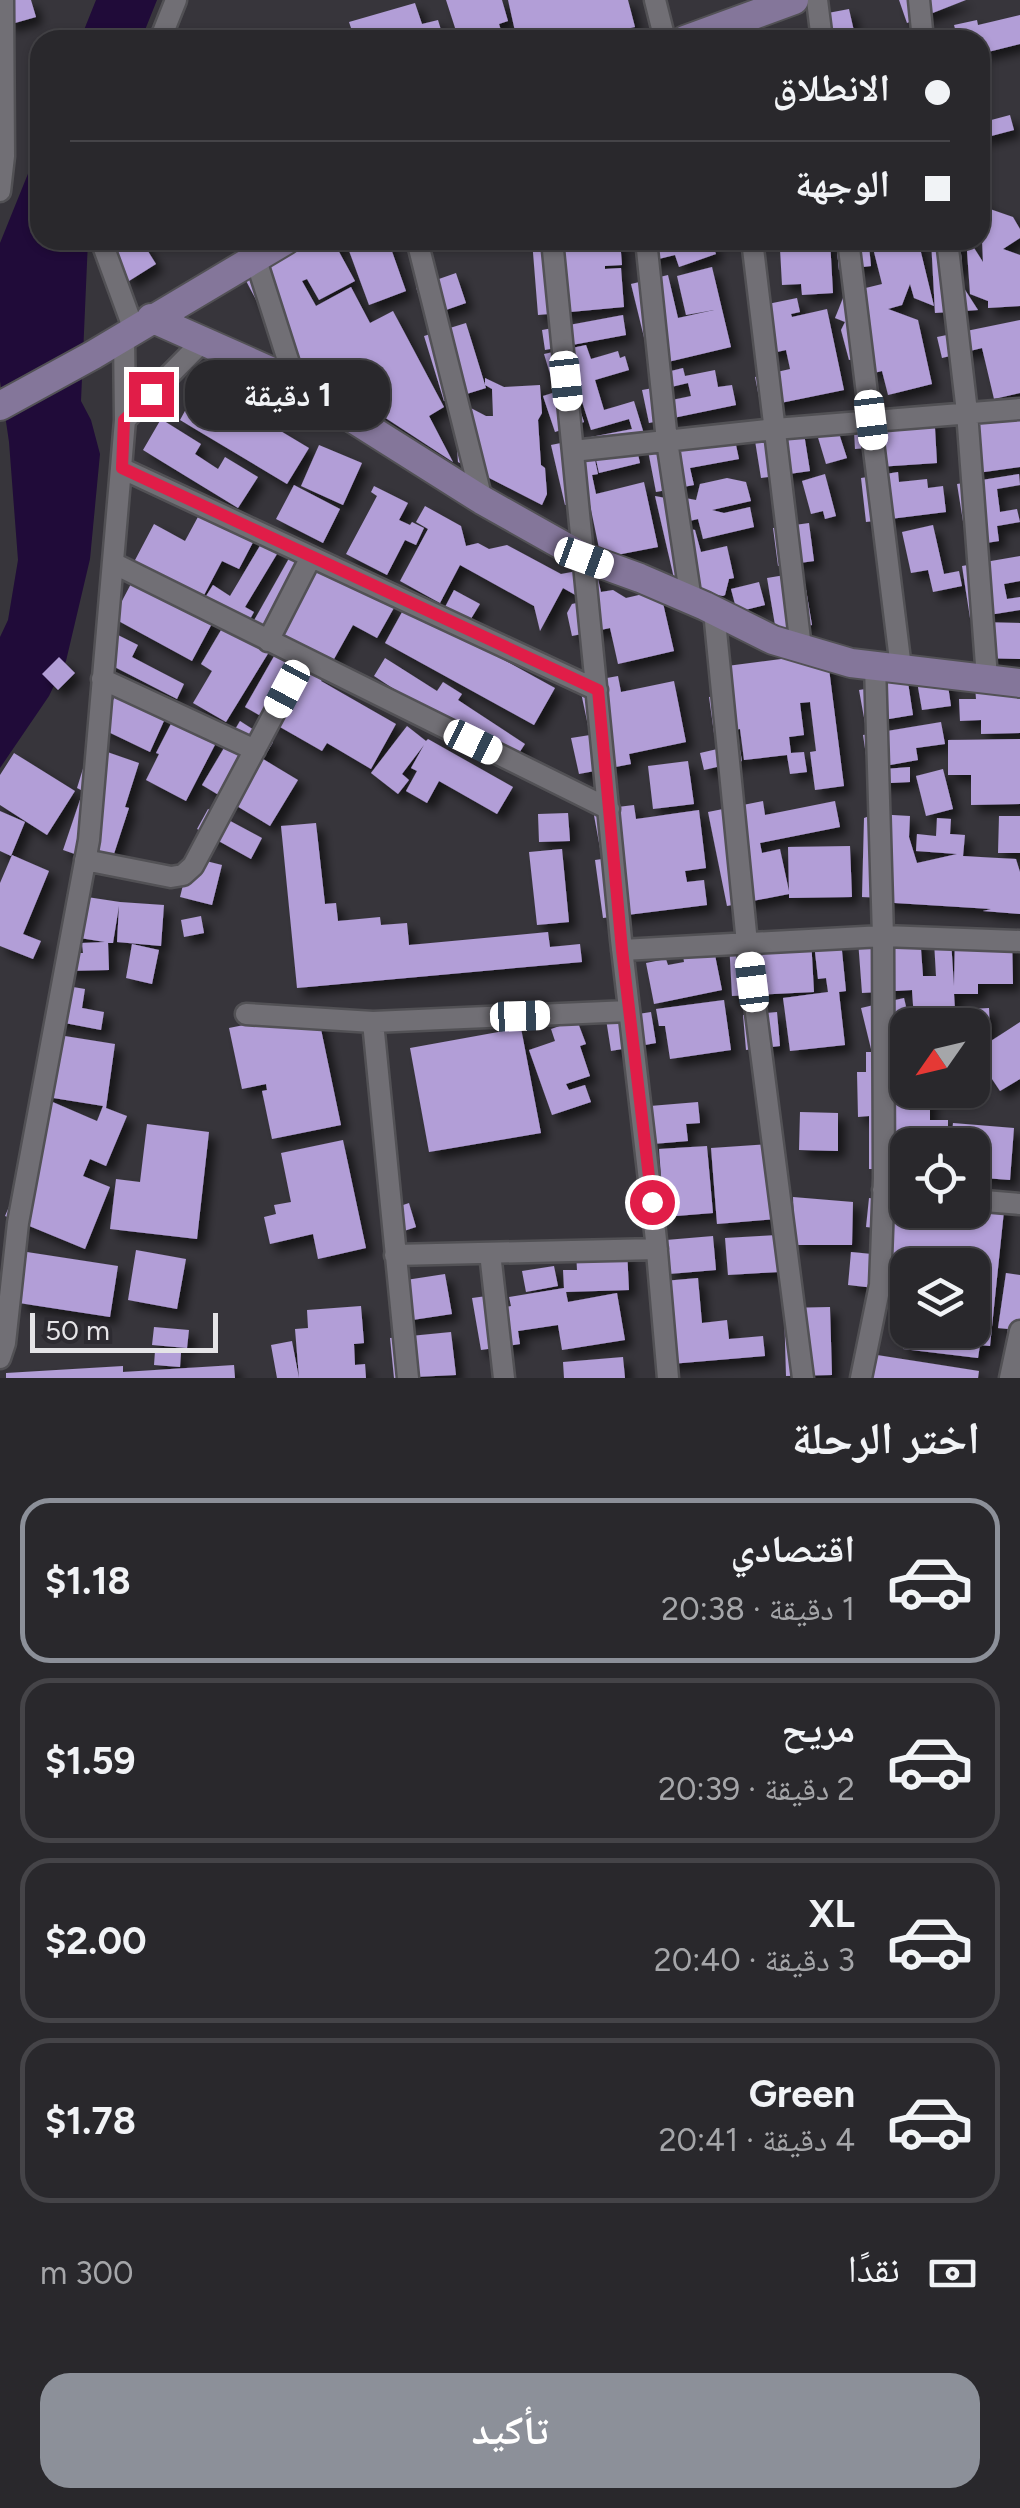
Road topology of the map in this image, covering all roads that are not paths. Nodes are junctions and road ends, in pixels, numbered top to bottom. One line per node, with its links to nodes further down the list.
1 (176, 0): 7 (street)
2 (655, 0): 8 (street)
3 (794, 0): 9 (street)
4 (817, 0): 10 (street)
5 (919, 0): 11 (street)
6 (2, 4): 12 (street)
7 (164, 30)
8 (663, 30)
9 (732, 30)
10 (821, 30)
11 (923, 30)
12 (0, 192)
13 (103, 250): 22 (street)
14 (268, 250): 21 (street)
15 (420, 250): 34 (street)
16 (553, 250): 32 (street)
17 (647, 250): 31 (street)
18 (753, 250): 30 (street)
19 (849, 250): 29 (street)
20 (948, 250): 27 (street)
21 (255, 257): 22 (street); 24 (street)
22 (136, 328): 23 (street); 25 (street); 28 (street)
23 (204, 340): 24 (street); 28 (street)
24 (295, 382): 34 (street)
25 (0, 406)
26 (1020, 409): 27 (street)
27 (967, 412): 29 (street); 43 (street)
28 (124, 420): 33 (street)
29 (871, 420): 30 (street); 42 (street)
30 (775, 428): 31 (street); 40 (street)
31 (667, 441): 32 (street); 38 (street)
32 (573, 451): 36 (street)
33 (122, 468): 35 (street); 37 (street)
34 (482, 500): 36 (street)
35 (311, 557): 39 (street); 46 (street)
36 (584, 558): 38 (street); 46 (street)
37 (113, 563): 39 (street); 44 (street)
38 (702, 606): 40 (street); 52 (street)
39 (268, 641): 41 (street)
40 (800, 648): 42 (street)
41 (303, 658): 47 (street); 48 (street)
42 (888, 667): 43 (street); 50 (street)
43 (987, 678): 45 (street)
44 (102, 679): 47 (street); 49 (street)
45 (1020, 682)
46 (598, 690): 48 (street)
47 (255, 750): 49 (street)
48 (609, 808): 53 (street)
49 (85, 860): 65 (street)
50 (883, 936): 51 (street); 52 (street); 57 (street)
51 (1020, 941)
52 (748, 943): 53 (street); 69 (street)
53 (622, 950): 54 (street)
54 (630, 1012): 56 (street); 61 (street)
55 (246, 1014): 56 (street)
56 (373, 1022): 63 (street)
57 (883, 1190): 58 (street); 70 (street)
58 (890, 1191)
59 (990, 1202): 60 (street)
60 (1020, 1204)
61 (657, 1249): 62 (street); 68 (street)
62 (490, 1253): 63 (street); 67 (street)
63 (394, 1254): 66 (street)
64 (1020, 1331): 71 (street)
65 (0, 1358)
66 (408, 1378)
67 (504, 1378)
68 (668, 1378)
69 (803, 1378)
70 (862, 1378)
71 (1010, 1378)

